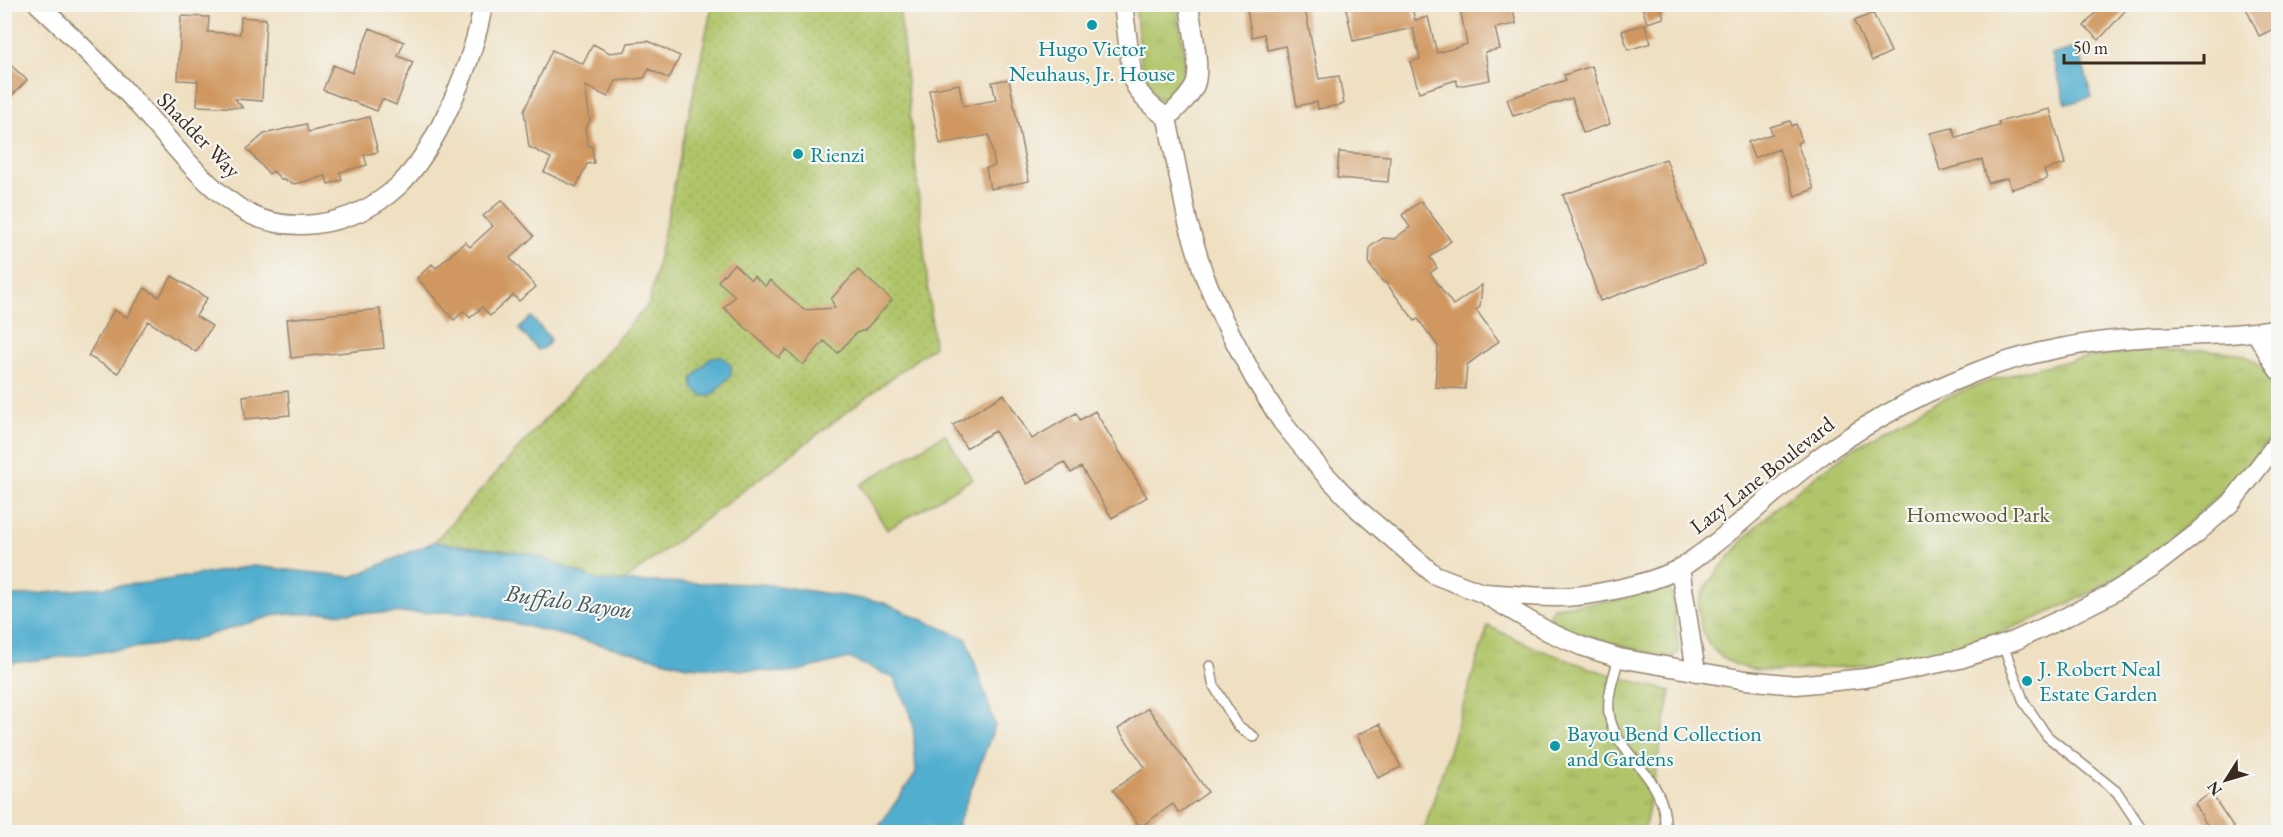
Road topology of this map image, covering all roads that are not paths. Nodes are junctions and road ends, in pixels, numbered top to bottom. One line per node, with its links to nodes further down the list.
1 (483, 4): 4 (street, Shadder Way)
2 (1123, 4): 5 (street)
3 (1189, 4): 5 (street)
4 (39, 5)
5 (1167, 118): 11 (street, Lazy Lane Boulevard)
6 (2278, 328): 7 (street, Lazy Lane Boulevard)
7 (2256, 333): 8 (street); 10 (street, Lazy Lane Boulevard)
8 (2278, 370)
9 (2278, 442): 12 (street, Lazy Lane Boulevard)
10 (1680, 568): 11 (street, Lazy Lane Boulevard); 15 (street)
11 (1482, 593): 13 (street, Lazy Lane Boulevard)
12 (2003, 645): 15 (street, Lazy Lane Boulevard); 18 (lane)
13 (1619, 658): 15 (street, Lazy Lane Boulevard); 17 (lane)
14 (1210, 666): 16 (lane)
15 (1696, 672)
16 (1254, 737)
17 (1665, 832)
18 (2137, 832)

